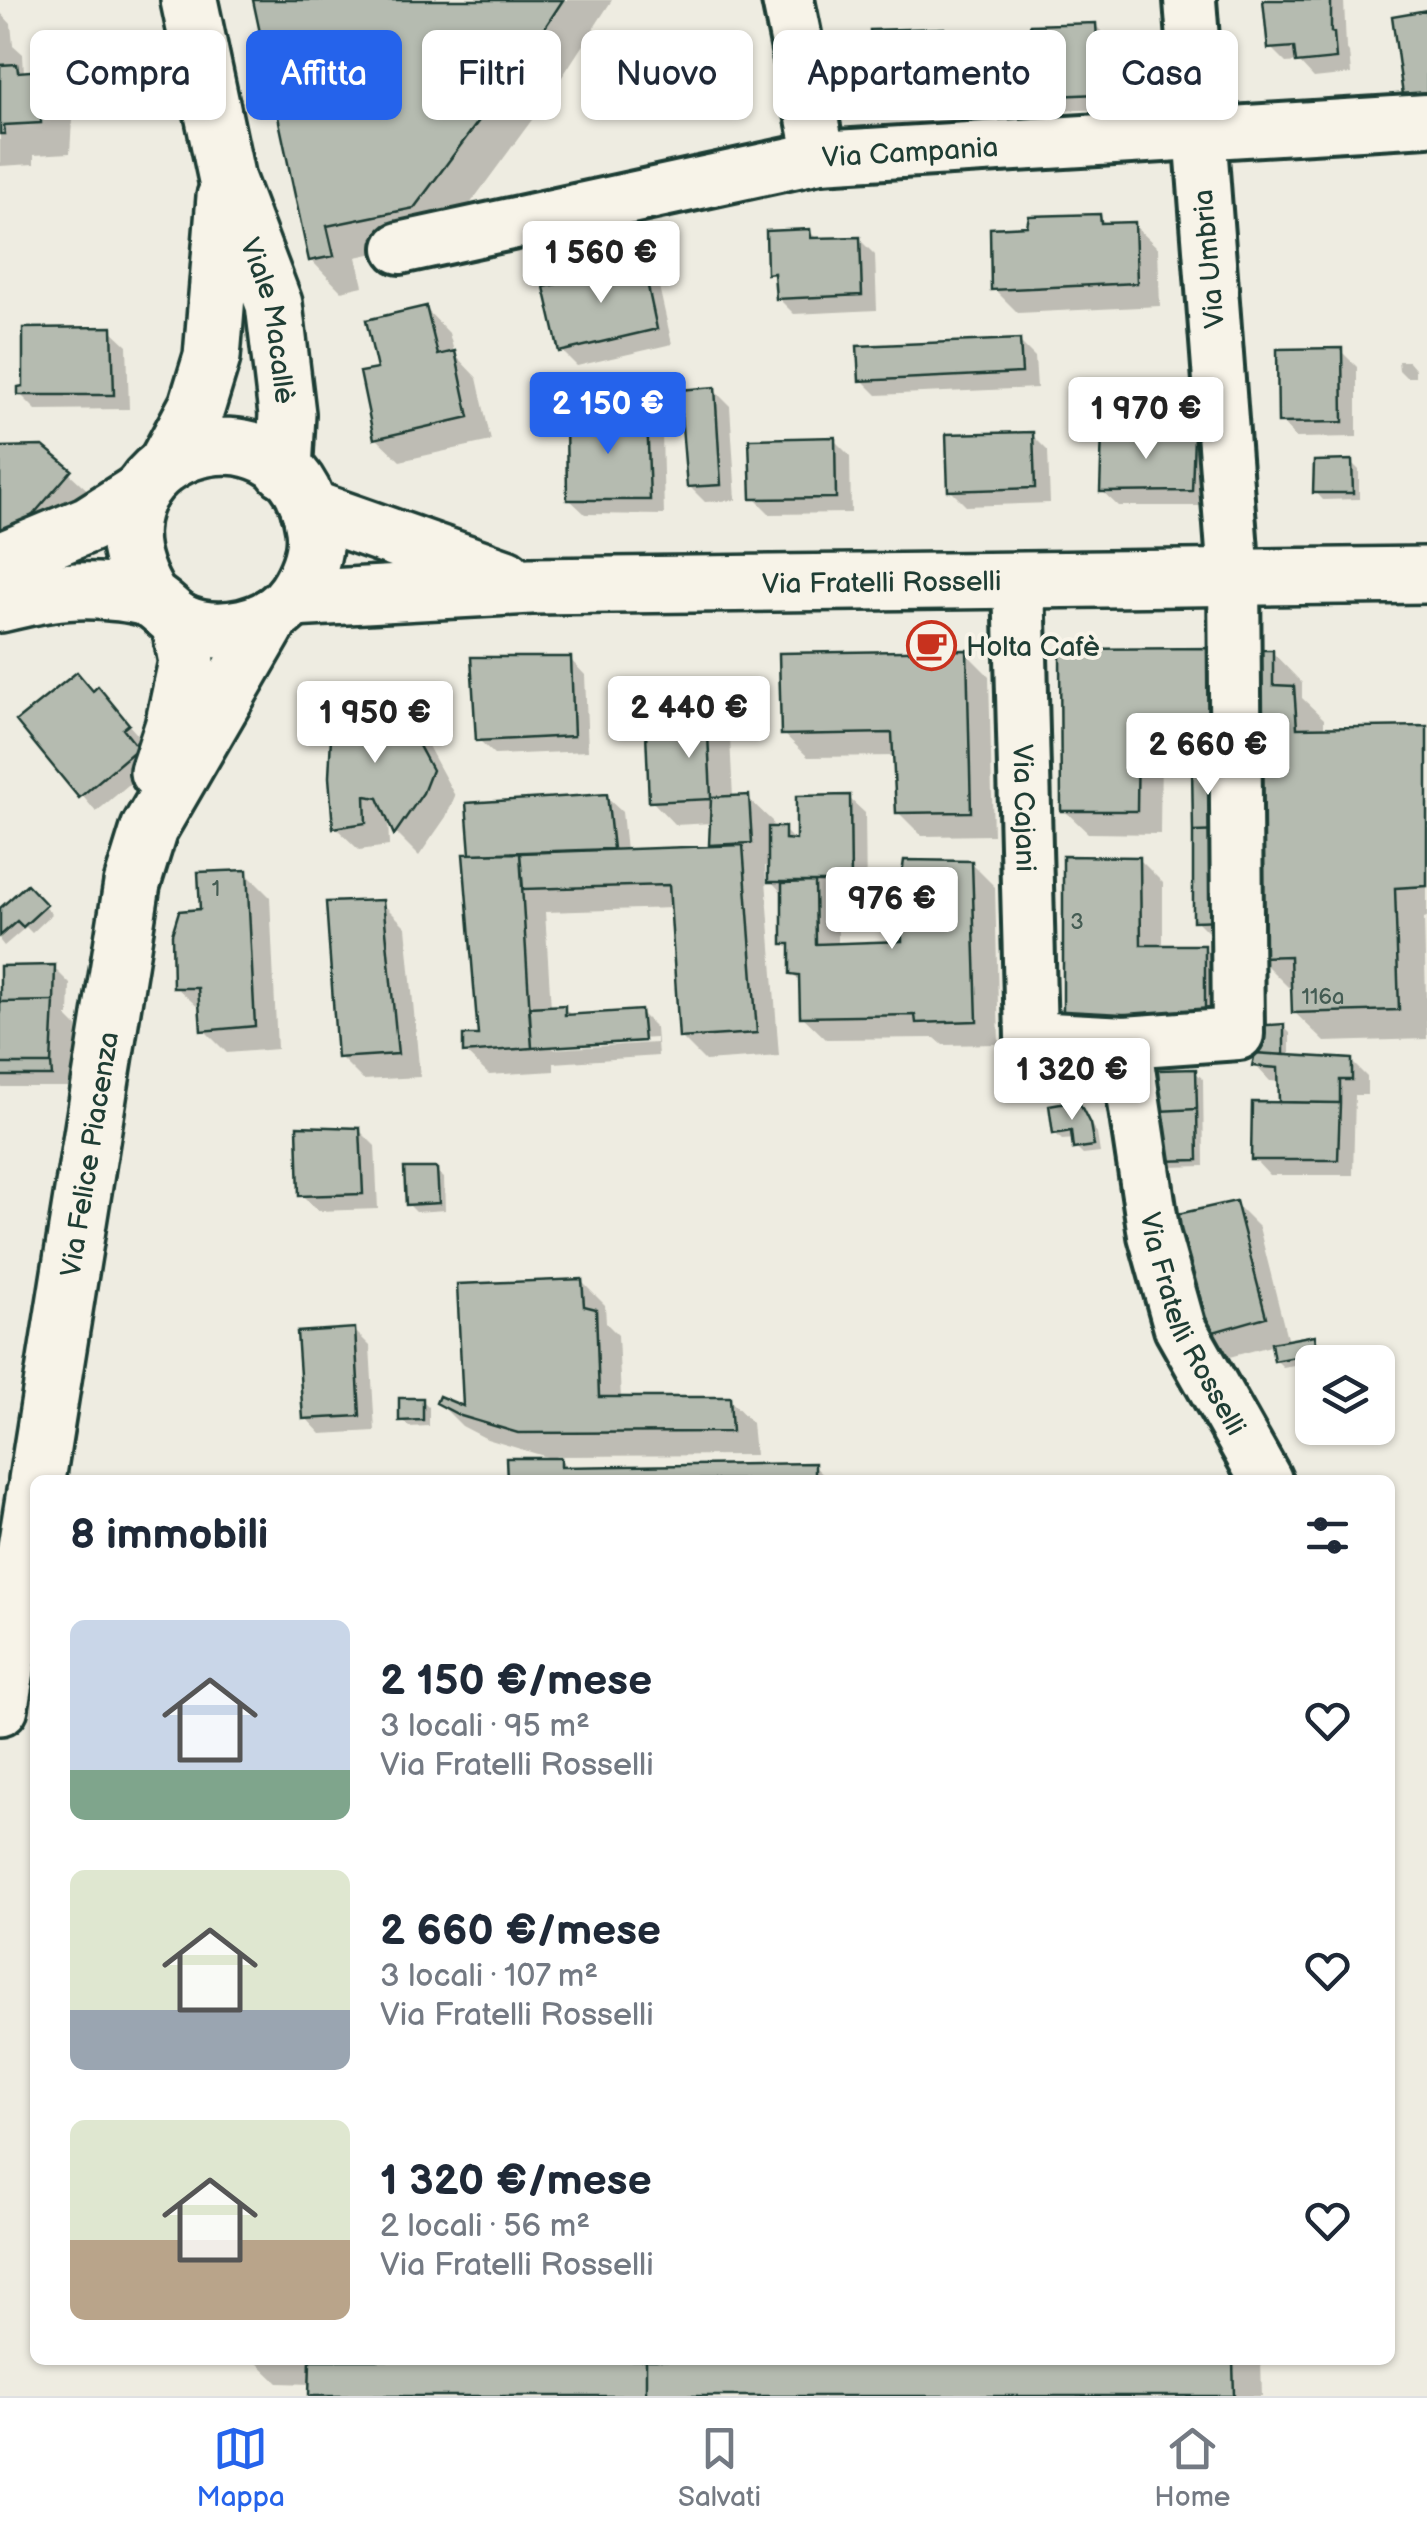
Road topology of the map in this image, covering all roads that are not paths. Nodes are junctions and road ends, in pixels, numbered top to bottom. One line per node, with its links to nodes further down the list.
1 (189, 0): 7 (street, Viale Macallè)
2 (788, 0): 6 (street)
3 (1190, 0): 5 (street, Via Umbria)
4 (1427, 120): 5 (street, Via Campania)
5 (1198, 132): 6 (street, Via Campania); 13 (street, Via Umbria)
6 (820, 157): 8 (street, Via Campania)
7 (227, 180): 9 (street, Viale Macallè); 10 (street, Viale Macallè)
8 (400, 248)
9 (154, 476): 10 (street); 11 (street); 18 (street)
10 (296, 489): 15 (street, Via Fratelli Rosselli); 17 (street)
11 (0, 561)
12 (1427, 575): 13 (street, Via Fratelli Rosselli)
13 (1234, 577): 14 (street, Via Fratelli Rosselli); 20 (street)
14 (1020, 580): 15 (street, Via Fratelli Rosselli); 20 (street, Via Cajani)
15 (532, 586): 17 (street, Via Fratelli Rosselli)
16 (0, 604): 18 (street)
17 (282, 607): 18 (street); 19 (street, Via Felice Piacenza)
18 (165, 610): 19 (street, Via Felice Piacenza)
19 (150, 829): 21 (street, Via Felice Piacenza)
20 (1125, 1042): 22 (street, Via Fratelli Rosselli)
21 (38, 1475)
22 (1263, 1475)
23 (30, 1523): 24 (street)
24 (0, 1707)

